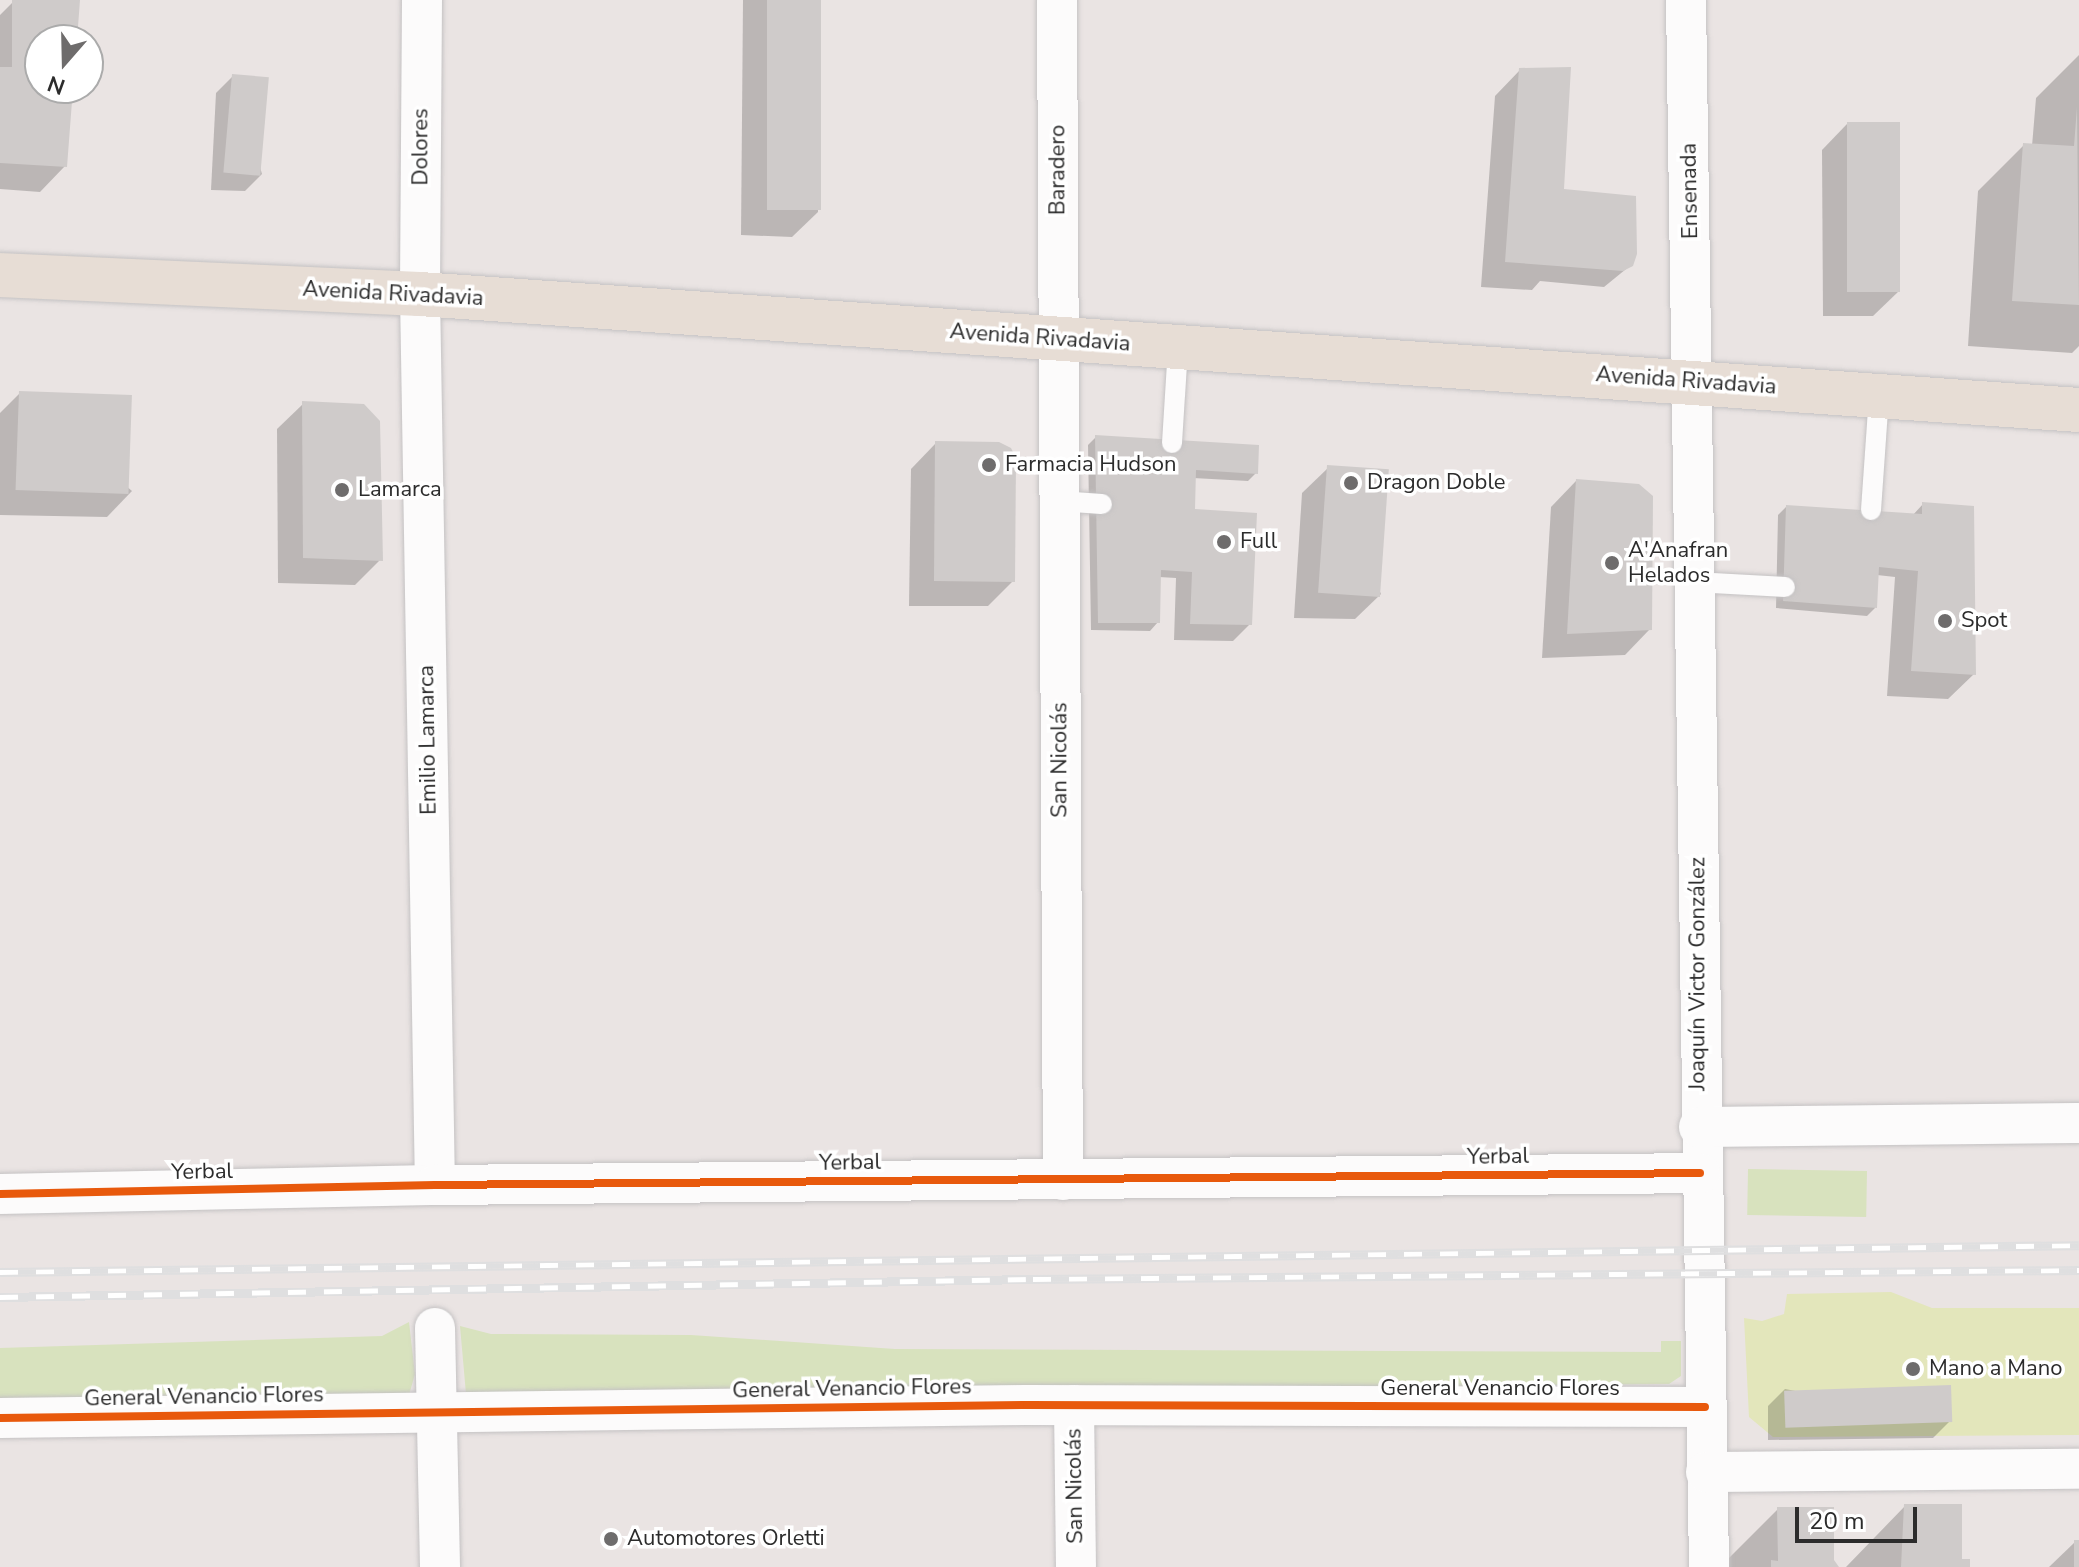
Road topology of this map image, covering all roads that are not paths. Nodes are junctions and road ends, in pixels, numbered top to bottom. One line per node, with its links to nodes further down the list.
1 (422, 0): 5 (street, Dolores)
2 (1057, 0): 6 (street, Baradero)
3 (1686, 0): 8 (street, Ensenada)
4 (0, 275): 5 (main road, Avenida Rivadavia)
5 (420, 294): 6 (main road, Avenida Rivadavia); 21 (street, Emilio Lamarca)
6 (1059, 340): 7 (main road, Avenida Rivadavia); 12 (street, San Nicolás)
7 (1178, 348): 8 (main road, Avenida Rivadavia); 11 (lane)
8 (1694, 382): 9 (main road, Avenida Rivadavia); 15 (street, Joaquín Victor González)
9 (1879, 395): 10 (main road, Avenida Rivadavia); 14 (lane)
10 (2079, 410)
11 (1172, 443)
12 (1059, 501): 13 (lane); 20 (street, San Nicolás)
13 (1102, 504)
14 (1871, 510)
15 (1695, 582): 16 (lane); 18 (street, Joaquín Victor González)
16 (1785, 587)
17 (2079, 1123): 18 (street)
18 (1699, 1127): 19 (street, Joaquín Victor González)
19 (1700, 1173): 20 (street, Yerbal); 25 (street, Joaquín Victor González)
20 (1063, 1180): 21 (street, Yerbal)
21 (435, 1185): 22 (street, Yerbal)
22 (0, 1194)
23 (435, 1328): 26 (street)
24 (1074, 1405): 25 (street, General Venancio Flores); 26 (street, General Venancio Flores); 31 (street, San Nicolás)
25 (1705, 1407): 29 (street, Joaquín Victor González)
26 (437, 1411): 27 (street, General Venancio Flores); 30 (street)
27 (0, 1418)
28 (2079, 1469): 29 (street)
29 (1706, 1472): 32 (street, Joaquín Victor González)
30 (440, 1567)
31 (1076, 1567)
32 (1709, 1567)

